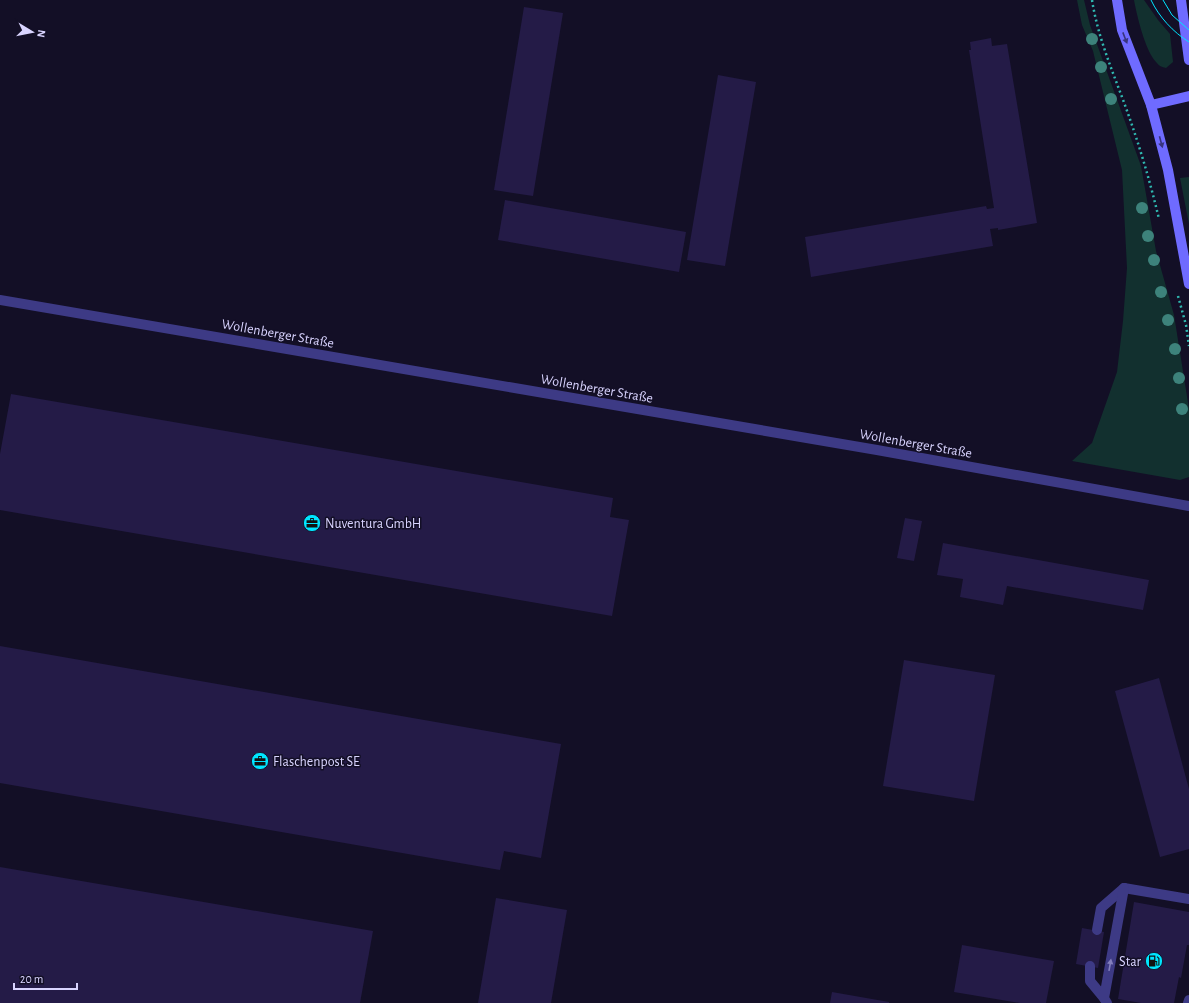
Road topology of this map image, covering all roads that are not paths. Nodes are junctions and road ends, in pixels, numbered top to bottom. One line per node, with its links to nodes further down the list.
1 (1117, 0): 5 (main road, one-way to 5)
2 (1181, 0): 3 (main road)
3 (1189, 60)
4 (1189, 96): 5 (main road)
5 (1151, 105): 6 (main road, one-way to 6)
6 (1189, 284)
7 (0, 300): 8 (street, Wollenberger Straße)
8 (1189, 506)
9 (1124, 888): 10 (street); 11 (street); 13 (street, one-way to 9)
10 (1189, 899)
11 (1097, 930)
12 (1090, 966): 13 (street)
13 (1106, 1000)
14 (1189, 1000): 15 (street)
15 (1188, 1003)

